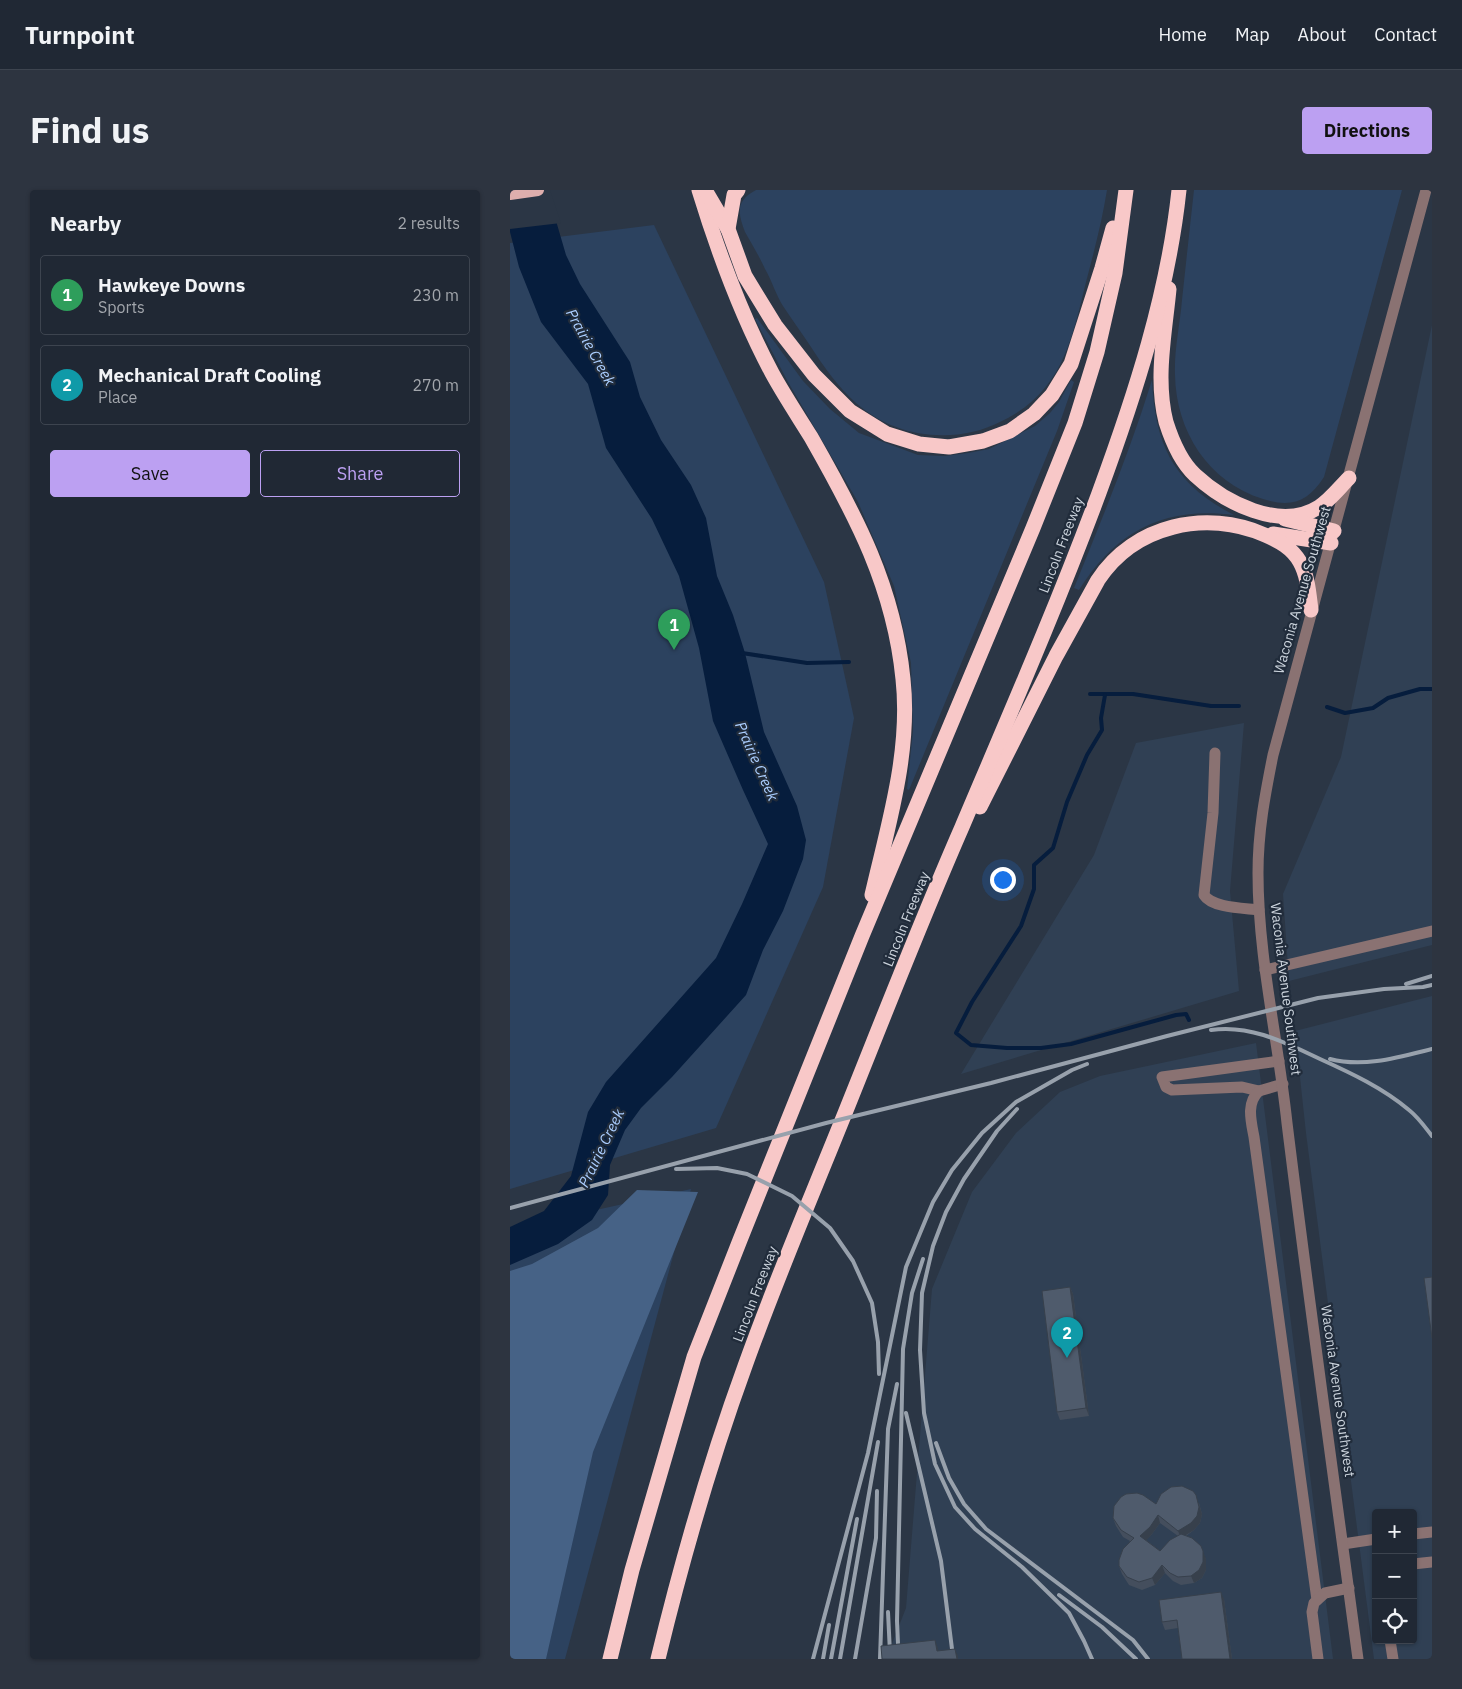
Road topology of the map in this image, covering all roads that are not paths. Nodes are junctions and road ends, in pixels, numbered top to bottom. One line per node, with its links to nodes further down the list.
1 (538, 190): 8 (main road)
2 (699, 190): 20 (highway)
3 (705, 190): 10 (highway)
4 (738, 190): 10 (highway)
5 (1125, 190): 10 (highway); 20 (highway)
6 (1179, 190): 9 (highway, Lincoln Freeway)
7 (1426, 191): 11 (street, Waconia Avenue Southwest)
8 (510, 194)
9 (1175, 227): 12 (highway); 17 (highway, Lincoln Freeway)
10 (728, 229)
11 (1349, 478): 12 (highway); 14 (street, Waconia Avenue Southwest)
12 (1280, 517): 14 (highway)
13 (1257, 531): 14 (highway); 15 (highway); 17 (highway)
14 (1333, 537): 15 (street, Waconia Avenue Southwest)
15 (1311, 610): 18 (street, Waconia Avenue Southwest)
16 (1215, 753): 18 (street)
17 (949, 856): 35 (highway, Lincoln Freeway)
18 (1259, 910): 21 (street, Waconia Avenue Southwest)
19 (1432, 931): 21 (street)
20 (862, 936): 34 (highway)
21 (1265, 970): 22 (street, Waconia Avenue Southwest)
22 (1279, 1062): 23 (street, Waconia Avenue Southwest); 24 (street)
23 (1283, 1084): 24 (street); 28 (street, Waconia Avenue Southwest)
24 (1259, 1090): 32 (street)
25 (1432, 1532): 26 (street)
26 (1417, 1534)
27 (1372, 1540): 28 (street)
28 (1343, 1544): 31 (street, Waconia Avenue Southwest)
29 (1432, 1562): 30 (street)
30 (1417, 1564)
31 (1348, 1588): 32 (street); 37 (street, Waconia Avenue Southwest)
32 (1317, 1600): 36 (street)
33 (1391, 1644): 38 (street)
34 (610, 1659)
35 (658, 1659)
36 (1318, 1659)
37 (1358, 1659)
38 (1393, 1659)

